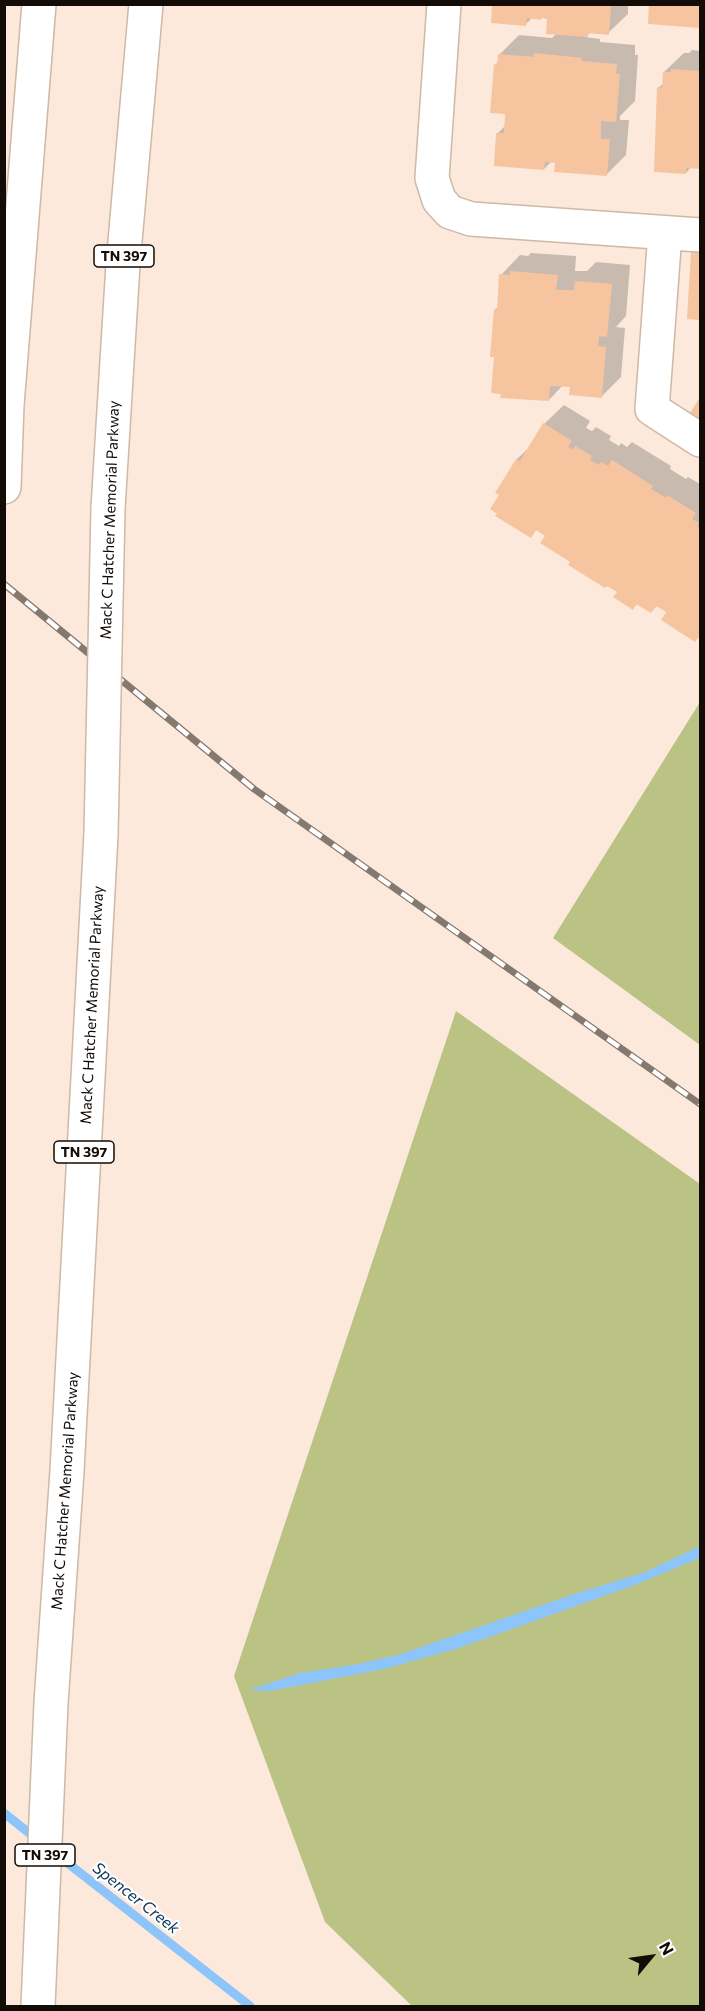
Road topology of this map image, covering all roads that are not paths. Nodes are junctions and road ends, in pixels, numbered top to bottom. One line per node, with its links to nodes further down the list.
1 (39, 4): 7 (main road)
2 (146, 4): 8 (main road, Mack C Hatcher Memorial Parkway / TN 397, bridge)
3 (444, 4): 4 (main road)
4 (665, 233): 5 (main road); 6 (main road)
5 (700, 235)
6 (700, 440)
7 (4, 487)
8 (38, 2007)

